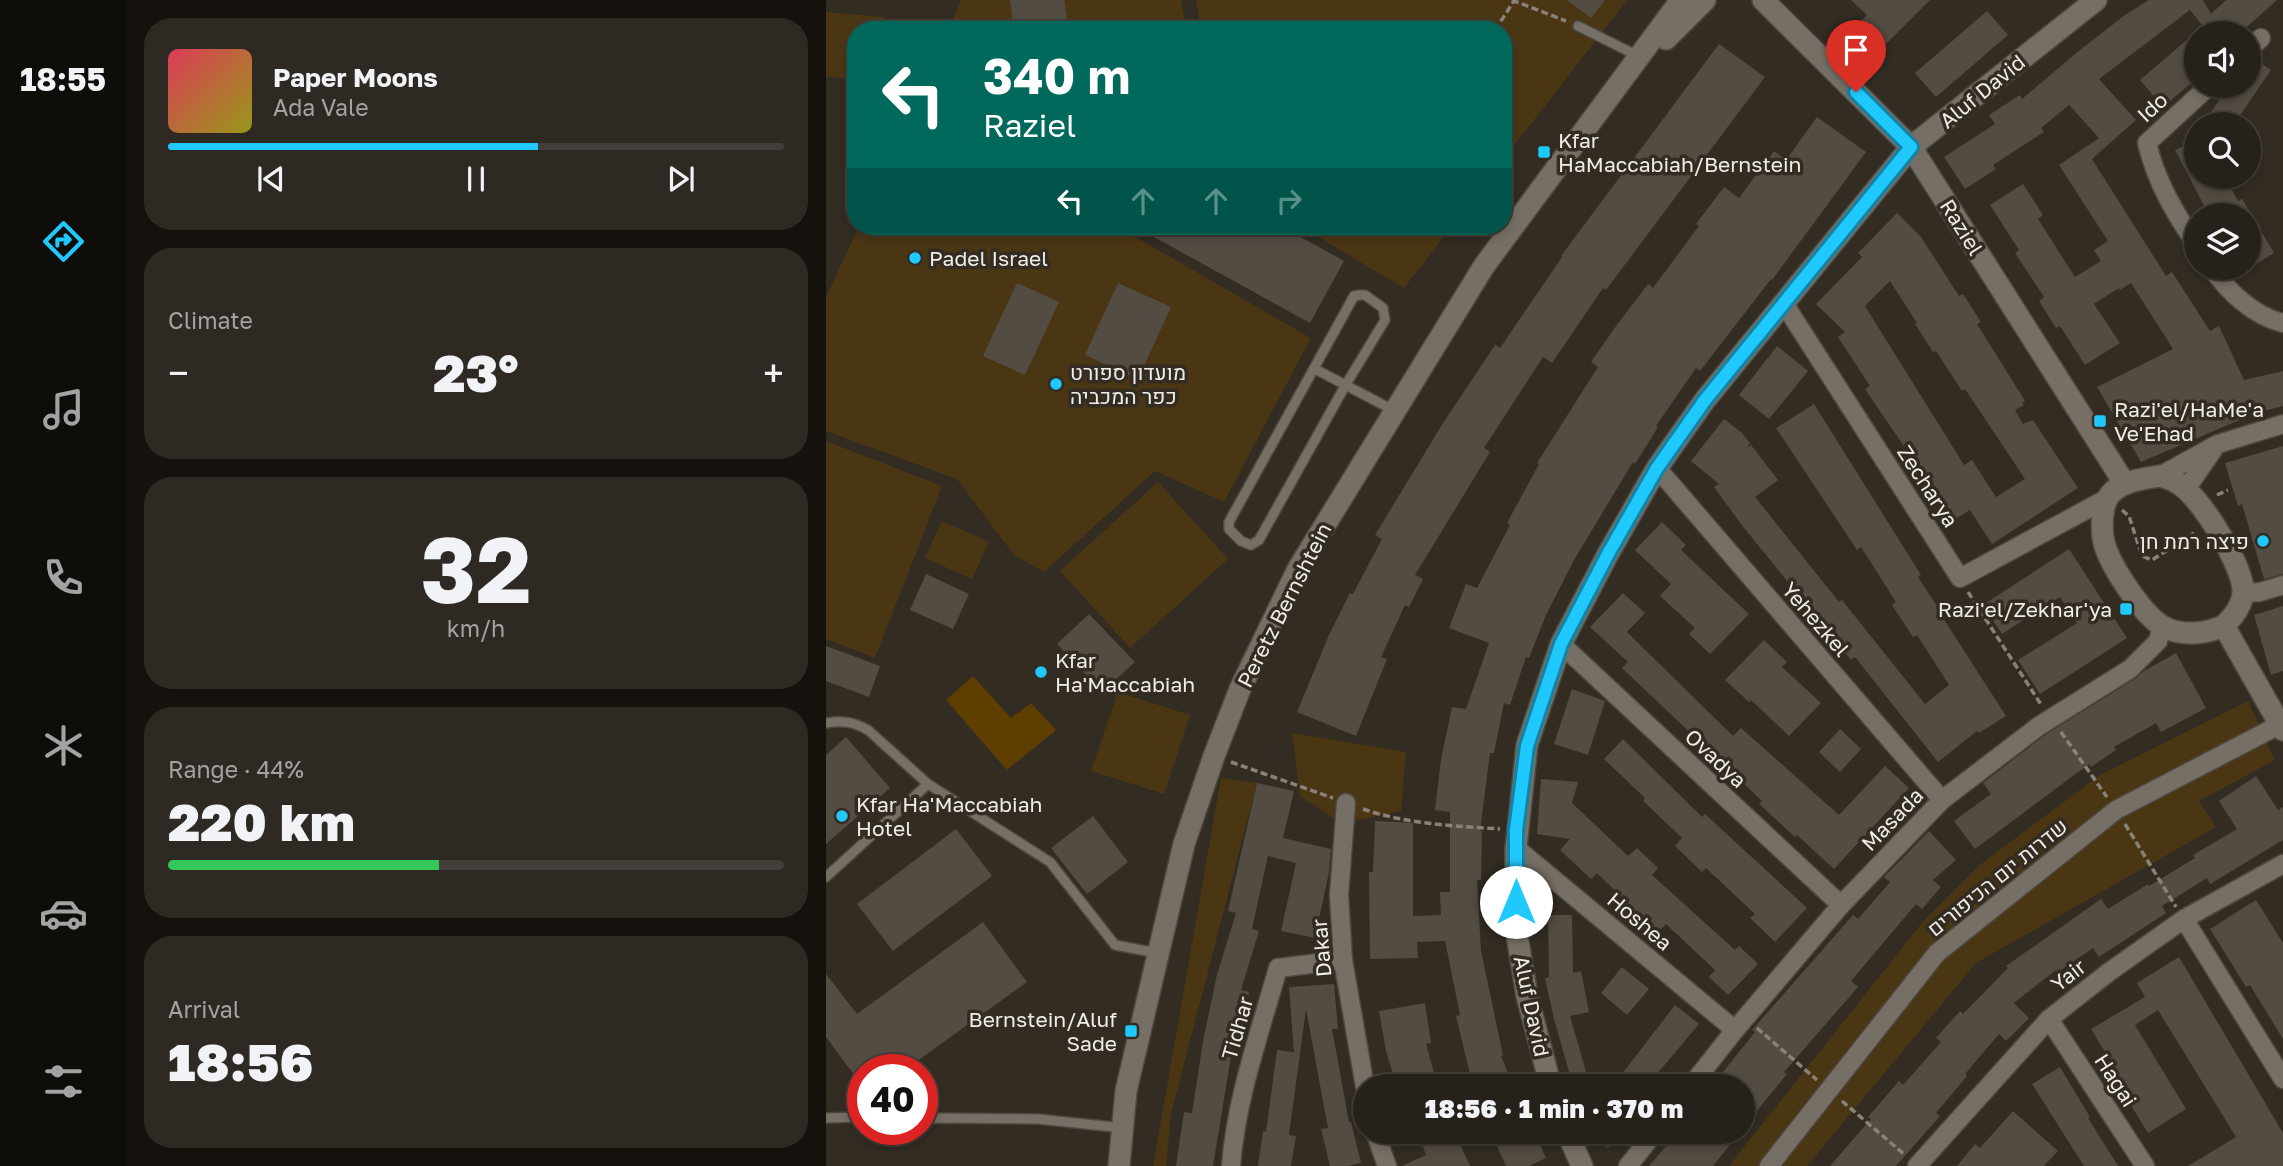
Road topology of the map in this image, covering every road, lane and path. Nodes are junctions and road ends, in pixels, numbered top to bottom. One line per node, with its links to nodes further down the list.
1 (1513, 0): 6 (path); 7 (path)
2 (1681, 0): 8 (street, Peretz Bernshtein)
3 (1705, 0): 10 (street, Peretz Bernshtein)
4 (1763, 0): 11 (street, Raziel)
5 (2096, 0): 11 (street, Aluf David)
6 (1500, 21)
7 (1578, 26): 8 (lane)
8 (1638, 56): 10 (street, Peretz Bernshtein)
9 (2196, 98): 12 (street, Ido)
10 (1599, 109): 13 (street, Peretz Bernshtein)
11 (1911, 147): 16 (street, Aluf David); 25 (street, Raziel)
12 (2184, 226)
13 (1512, 228)
14 (1507, 235): 20 (street, Peretz Bernshtein)
15 (2221, 280): 17 (street)
16 (1783, 302): 23 (street, Aluf David); 30 (street, Zecharya)
17 (2283, 323)
18 (1315, 369): 19 (lane); 19 (lane); 19 (lane)
19 (1345, 386): 20 (lane)
20 (1395, 411): 48 (street, Peretz Bernshtein)
21 (2283, 424): 22 (street)
22 (2218, 444): 24 (street); 26 (street)
23 (1657, 468): 35 (street, Aluf David); 40 (street, Yehezkel)
24 (2160, 476): 25 (street); 26 (street)
25 (2125, 484): 28 (street)
26 (2186, 489): 29 (street)
27 (2228, 490): 29 (path)
28 (2105, 506): 29 (path); 30 (street); 34 (street)
29 (2200, 508): 32 (street)
30 (1960, 578): 36 (path)
31 (2283, 585): 32 (street)
32 (2243, 593): 33 (street)
33 (2224, 626): 34 (street); 38 (street)
34 (2162, 627): 36 (street, Masada)
35 (1561, 644): 43 (street, Aluf David); 46 (street, Ovadya)
36 (2050, 718): 40 (street, Masada); 42 (path)
37 (826, 723): 39 (lane)
38 (2282, 726): 42 (street, שדרות יום הכיפורים)
39 (928, 784): 45 (lane); 48 (lane)
40 (1942, 800): 46 (street, Masada)
41 (1346, 803): 49 (street, Dakar)
42 (2116, 810): 47 (path); 68 (street, שדרות יום הכיפורים)
43 (1516, 848): 51 (street, Hoshea); 53 (street, Aluf David)
44 (2283, 863): 47 (street, Yair)
45 (826, 877)
46 (1841, 905): 51 (street, Masada)
47 (2184, 919): 50 (street, Yair); 55 (street)
48 (1158, 954): 59 (street, Peretz Bernshtein)
49 (1343, 960): 52 (street, Dakar); 64 (street, Tidhar)
50 (2049, 1019): 69 (street, Yair); 70 (street, Hagai)
51 (1735, 1030): 54 (street, Masada)
52 (1364, 1074)
53 (1548, 1074)
54 (1700, 1074)
55 (2283, 1079)
56 (847, 1117): 57 (lane)
57 (826, 1118)
58 (938, 1118): 59 (lane)
59 (1123, 1128): 63 (street, Peretz Bernshtein)
60 (1379, 1144): 65 (street)
61 (1572, 1144): 66 (street)
62 (1645, 1144): 67 (street)
63 (1119, 1166)
64 (1231, 1166)
65 (1387, 1166)
66 (1582, 1166)
67 (1628, 1166)
68 (1769, 1166)
69 (1917, 1166)
70 (2145, 1166)

